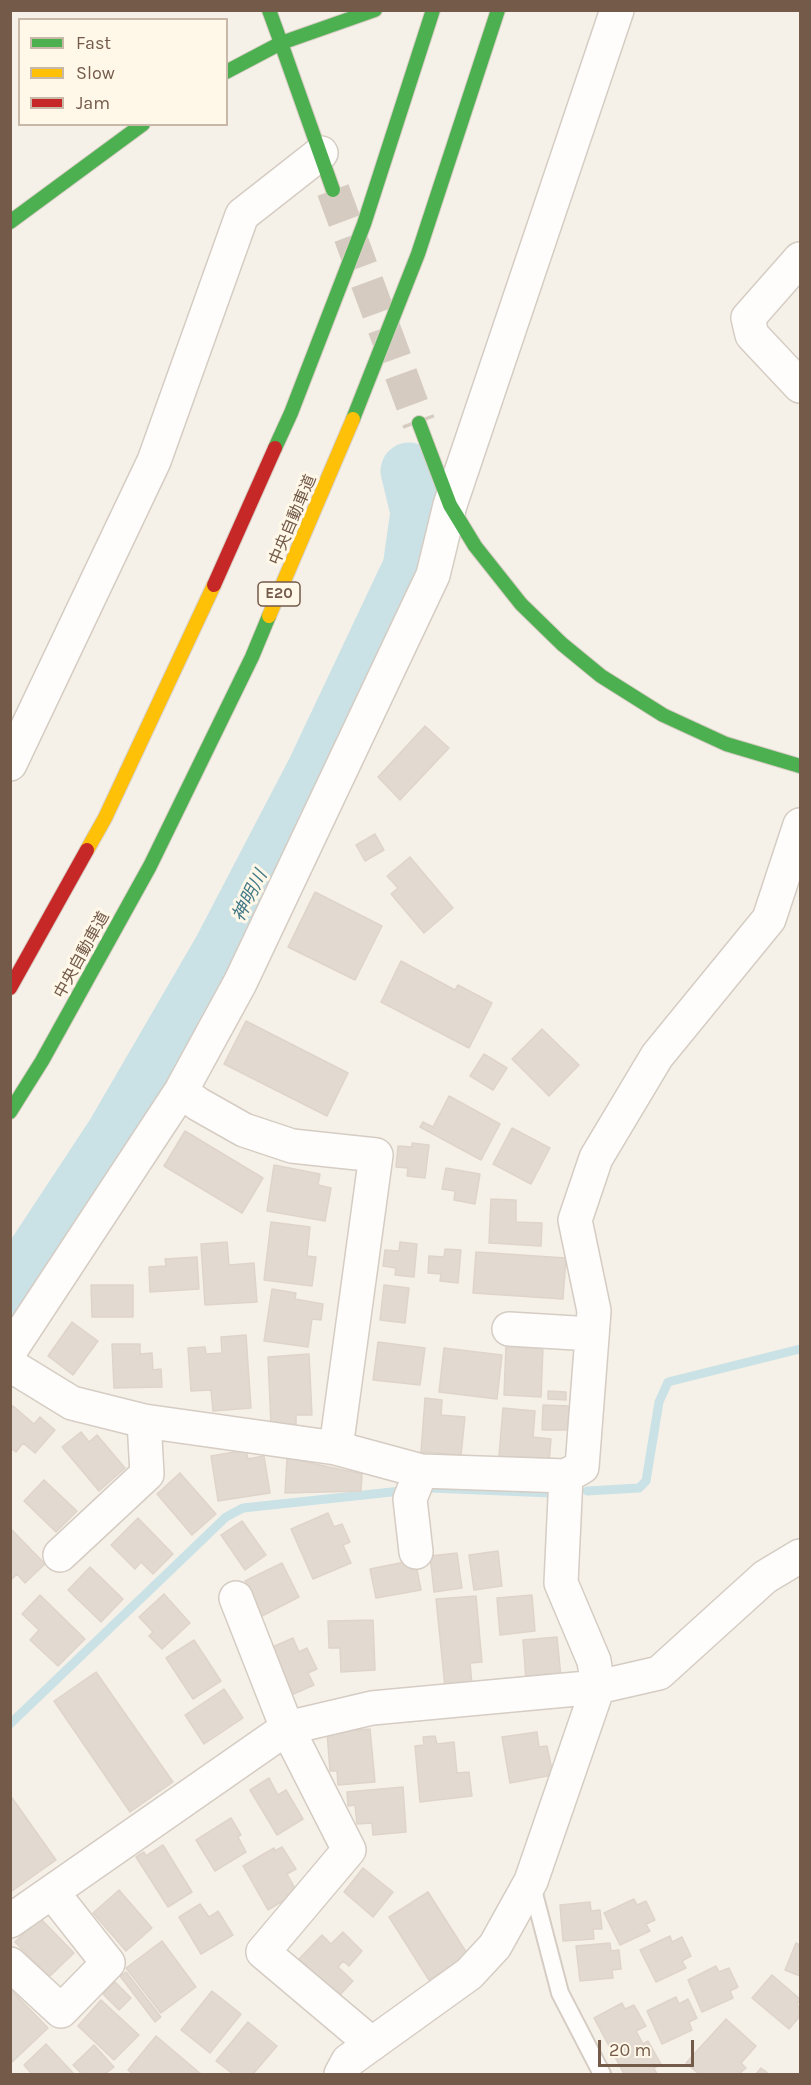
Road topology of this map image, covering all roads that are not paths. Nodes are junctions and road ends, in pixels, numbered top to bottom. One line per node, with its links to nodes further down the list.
1 (269, 10): 6 (main road)
2 (375, 10): 6 (main road)
3 (433, 10): 19 (main road)
4 (498, 10): 21 (main road, 中央自動車道 / E20)
5 (617, 10): 15 (street)
6 (281, 43): 7 (main road); 9 (main road)
7 (228, 71)
8 (140, 126): 11 (main road)
9 (321, 153): 10 (main road); 16 (street)
10 (333, 190)
11 (10, 222)
12 (801, 259): 13 (street)
13 (801, 386)
14 (419, 423): 15 (main road)
15 (450, 505): 17 (main road); 20 (street)
16 (10, 765)
17 (801, 766)
18 (801, 825): 23 (street)
19 (10, 988)
20 (181, 1091): 24 (street); 27 (street)
21 (10, 1112)
22 (509, 1329): 23 (street)
23 (592, 1334): 29 (street)
24 (10, 1351)
25 (10, 1365): 26 (street)
26 (144, 1421): 27 (street); 31 (street)
27 (336, 1448): 28 (street)
28 (421, 1470): 29 (street); 30 (street)
29 (566, 1476): 34 (street)
30 (416, 1552)
31 (60, 1555)
32 (801, 1557): 34 (street)
33 (236, 1598): 35 (street)
34 (598, 1688): 35 (street); 36 (street)
35 (287, 1728): 37 (street); 40 (street)
36 (531, 1881): 40 (street); 42 (lane)
37 (52, 1892): 38 (street); 39 (street)
38 (10, 1921)
39 (10, 1964)
40 (372, 2044): 41 (street)
41 (341, 2074)
42 (602, 2074)

